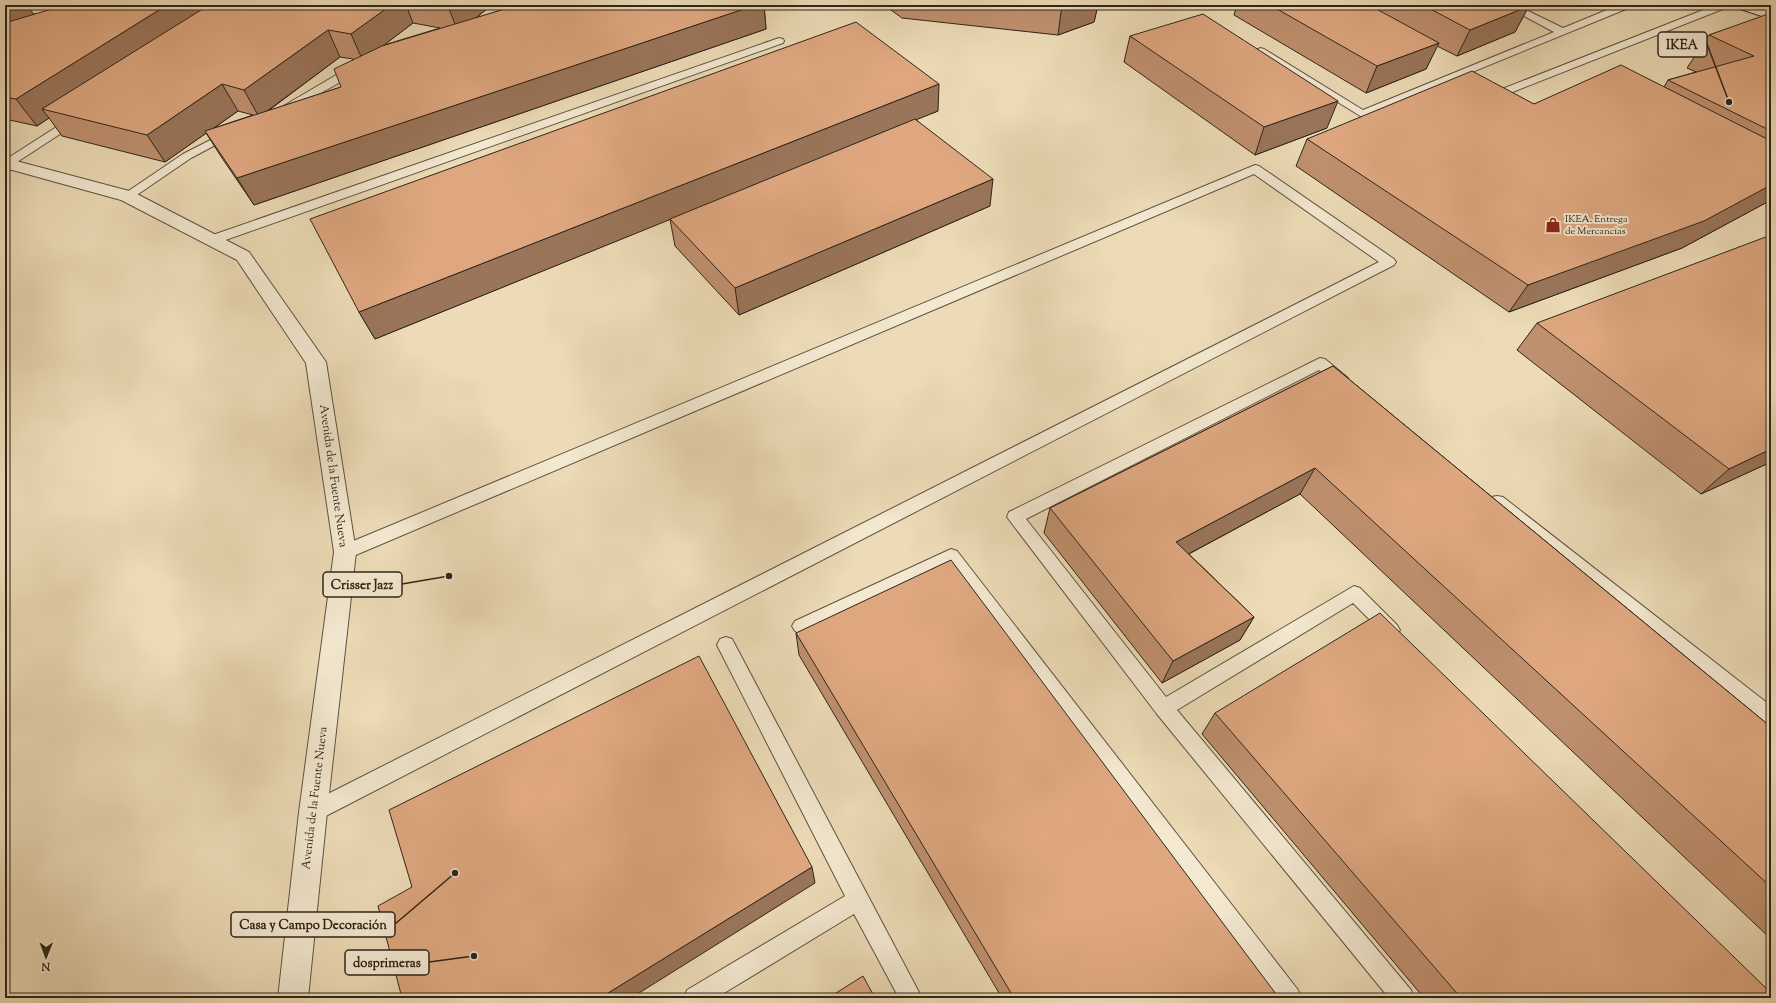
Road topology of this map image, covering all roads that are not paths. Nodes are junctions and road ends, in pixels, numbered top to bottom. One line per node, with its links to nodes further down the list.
1 (1508, 5): 6 (lane)
2 (1628, 5): 6 (lane)
3 (1725, 5): 10 (lane)
4 (1742, 5): 5 (street)
5 (1771, 15)
6 (1563, 32): 8 (lane)
7 (779, 41): 16 (lane)
8 (1248, 44)
9 (370, 65): 12 (lane)
10 (1501, 93)
11 (88, 111): 14 (lane)
12 (271, 116)
13 (240, 128): 15 (lane)
14 (6, 164): 15 (street, Avenida de la Fuente Nueva)
15 (127, 196): 16 (street, Avenida de la Fuente Nueva)
16 (212, 240): 19 (street, Avenida de la Fuente Nueva)
17 (1357, 393): 23 (lane)
18 (1483, 491): 24 (lane)
19 (345, 552): 25 (street, Avenida de la Fuente Nueva); 25 (lane)
20 (801, 626): 30 (lane)
21 (1405, 643): 23 (lane)
22 (726, 645): 26 (lane)
23 (1164, 708): 31 (lane)
24 (1771, 717)
25 (313, 812): 27 (street, Avenida de la Fuente Nueva)
26 (858, 900): 28 (lane); 29 (lane)
27 (293, 998)
28 (695, 998)
29 (911, 998)
30 (1290, 998)
31 (1403, 998)

